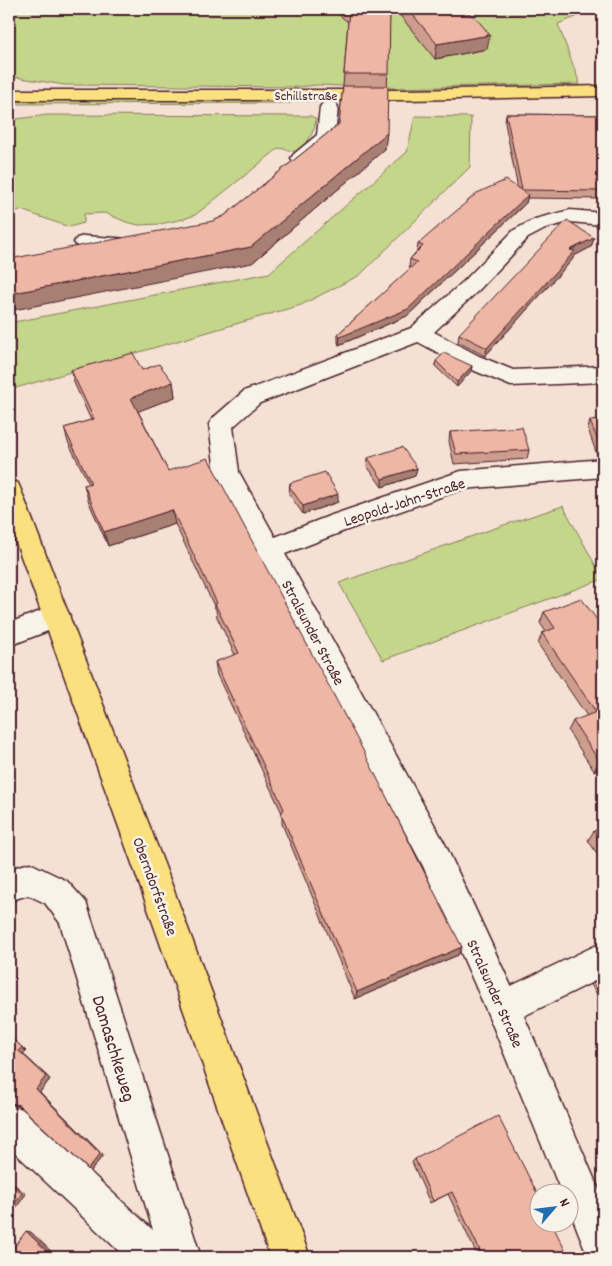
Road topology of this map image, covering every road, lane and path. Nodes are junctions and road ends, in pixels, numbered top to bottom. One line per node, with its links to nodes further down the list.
1 (9, 83): 3 (main road)
2 (603, 91): 4 (main road, Schillstraße)
3 (48, 94): 4 (main road, Schillstraße); 5 (main road, Schillstraße)
4 (330, 101): 5 (main road, Schillstraße); 6 (main road, Schillstraße); 7 (street)
5 (11, 106)
6 (574, 108)
7 (288, 168)
8 (603, 219): 11 (street, Stralsunder Straße)
9 (154, 240): 10 (street)
10 (84, 242)
11 (419, 333): 12 (street); 16 (street, Stralsunder Straße)
12 (603, 374)
13 (603, 468): 16 (street, Leopold-Jahn-Straße)
14 (9, 490): 15 (main road, Oberndorfstraße)
15 (13, 505): 17 (main road, Oberndorfstraße)
16 (269, 550): 21 (street, Stralsunder Straße)
17 (56, 616): 18 (street); 26 (main road, Oberndorfstraße)
18 (9, 635)
19 (9, 885): 25 (street, Damaschkeweg)
20 (603, 958): 21 (street)
21 (503, 1008): 23 (street, Stralsunder Straße)
22 (9, 1122): 24 (street)
23 (603, 1245)
24 (153, 1257)
25 (181, 1257)
26 (290, 1257)

